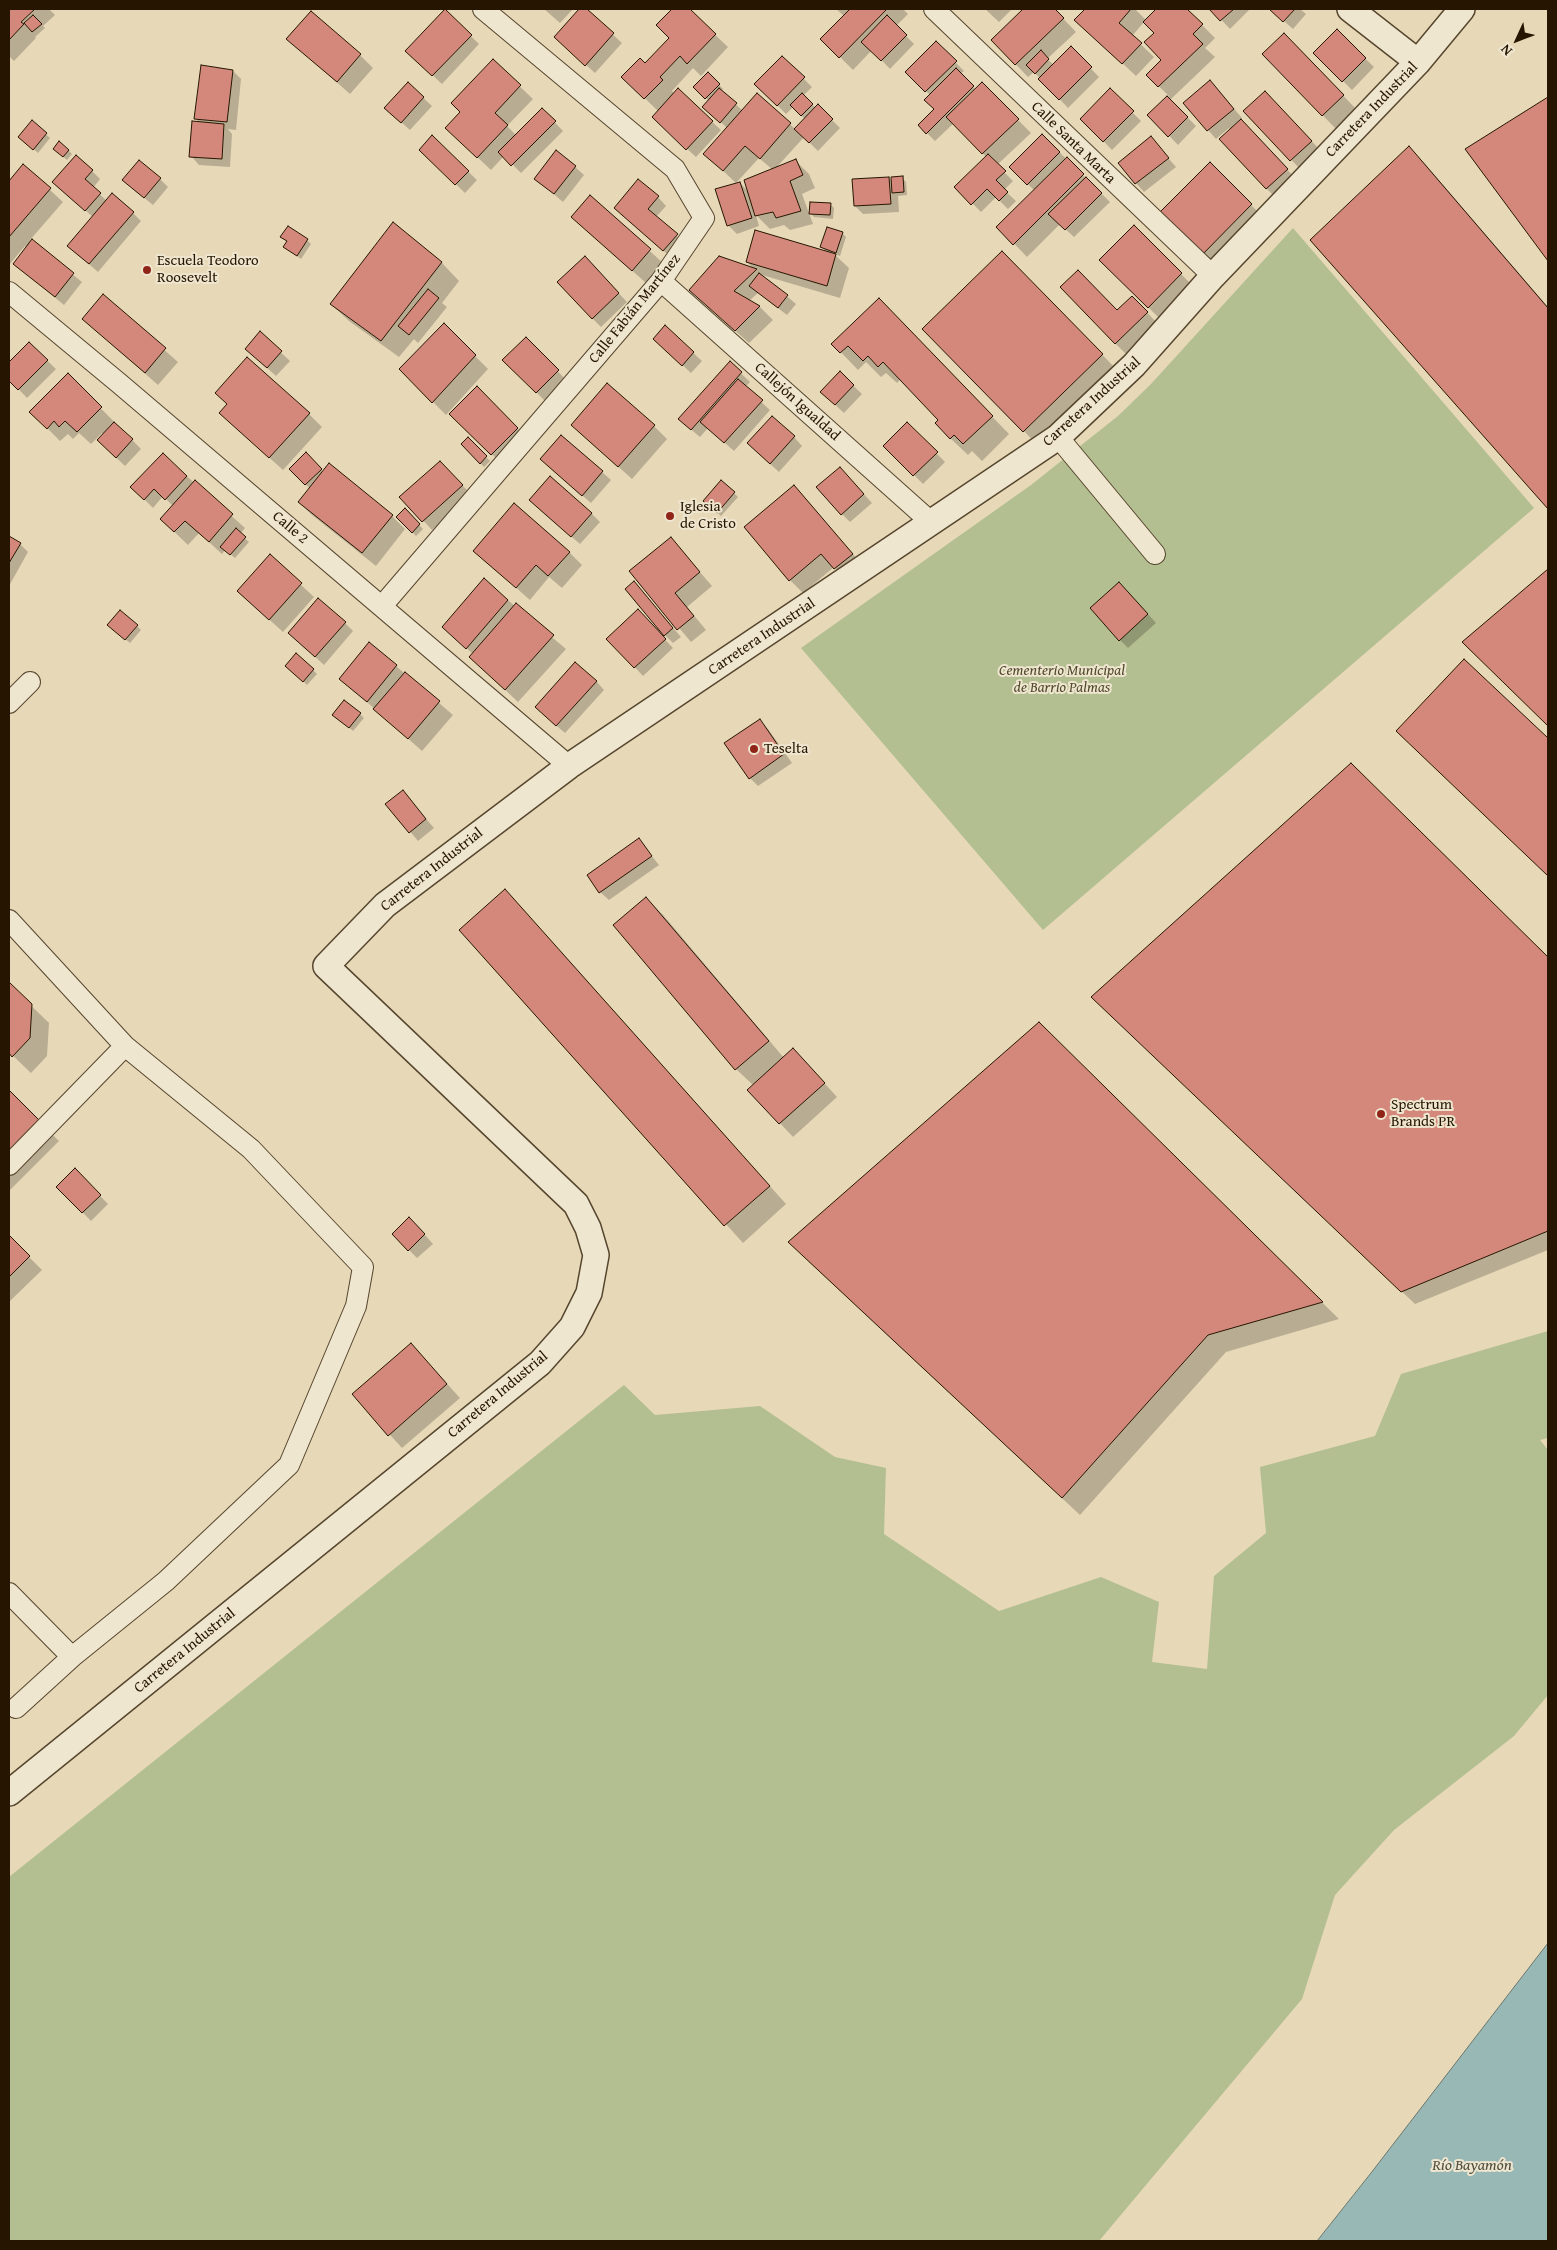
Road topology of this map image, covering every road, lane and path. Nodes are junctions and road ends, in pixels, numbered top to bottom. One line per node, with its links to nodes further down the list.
1 (484, 9): 7 (street, Calle Fabián Martínez)
2 (934, 9): 6 (street, Calle Santa Marta)
3 (1350, 9): 5 (street)
4 (1462, 9): 5 (street, Carretera Industrial)
5 (1418, 62): 6 (street, Carretera Industrial)
6 (1213, 276): 9 (street, Carretera Industrial)
7 (661, 281): 10 (street, Callejón Igualdad); 12 (street, Calle Fabián Martínez)
8 (9, 292): 12 (street, Calle 2)
9 (1058, 437): 10 (street, Carretera Industrial); 11 (street)
10 (932, 524): 15 (street, Carretera Industrial)
11 (1156, 554)
12 (382, 606): 15 (street, Calle 2)
13 (30, 682): 14 (street)
14 (9, 703)
15 (569, 766): 22 (street, Carretera Industrial)
16 (9, 920): 17 (street)
17 (125, 1046): 18 (street); 20 (street)
18 (9, 1165)
19 (9, 1593): 20 (street)
20 (72, 1657): 21 (street)
21 (16, 1708)
22 (9, 1792)

